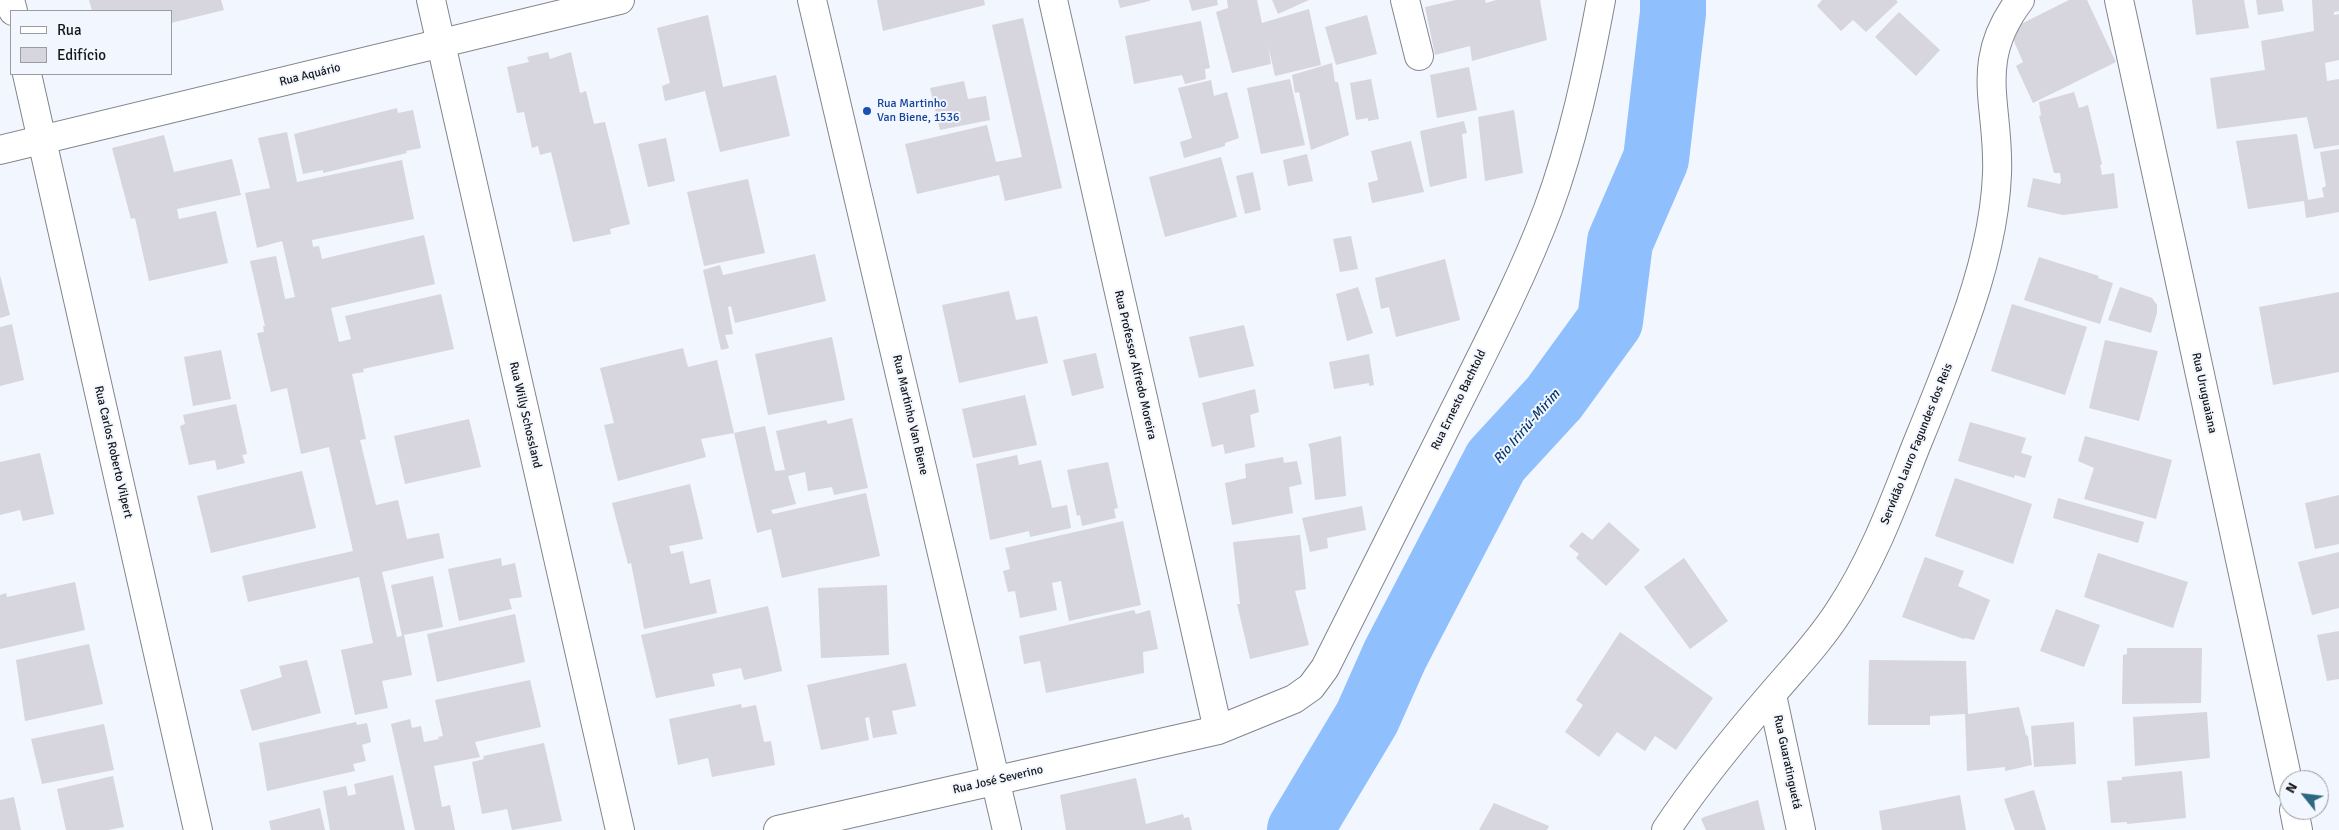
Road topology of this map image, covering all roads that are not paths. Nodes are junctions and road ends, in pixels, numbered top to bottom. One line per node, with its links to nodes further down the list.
1 (431, 0): 9 (street, Rua Willy Schossland)
2 (620, 0): 9 (street, Rua Aquário)
3 (812, 0): 17 (street, Rua Martinho Van Biene)
4 (1053, 0): 15 (street, Rua Professor Alfredo Moreira)
5 (1405, 0): 10 (street)
6 (1601, 0): 15 (street, Rua Ernesto Bachtold)
7 (2020, 0): 14 (street, Servidão Lauro Fagundes dos Reis)
8 (2119, 0): 16 (street, Rua Uruguaiana)
9 (441, 44): 12 (street, Rua Aquário); 19 (street, Rua Willy Schossland)
10 (1419, 56)
11 (27, 75): 12 (street, Rua Carlos Roberto Vilpert)
12 (43, 140): 13 (street, Rua Aquário); 18 (street, Rua Carlos Roberto Vilpert)
13 (0, 150)
14 (1772, 694): 22 (street, Servidão Lauro Fagundes dos Reis); 23 (street, Rua Guaratinguetá)
15 (1218, 730): 17 (street, Rua José Severino)
16 (2286, 770)
17 (996, 780): 20 (street, Rua José Severino); 21 (street, Rua Martinho Van Biene)
18 (198, 830)
19 (620, 830)
20 (778, 830)
21 (1007, 830)
22 (1666, 830)
23 (1802, 830)

